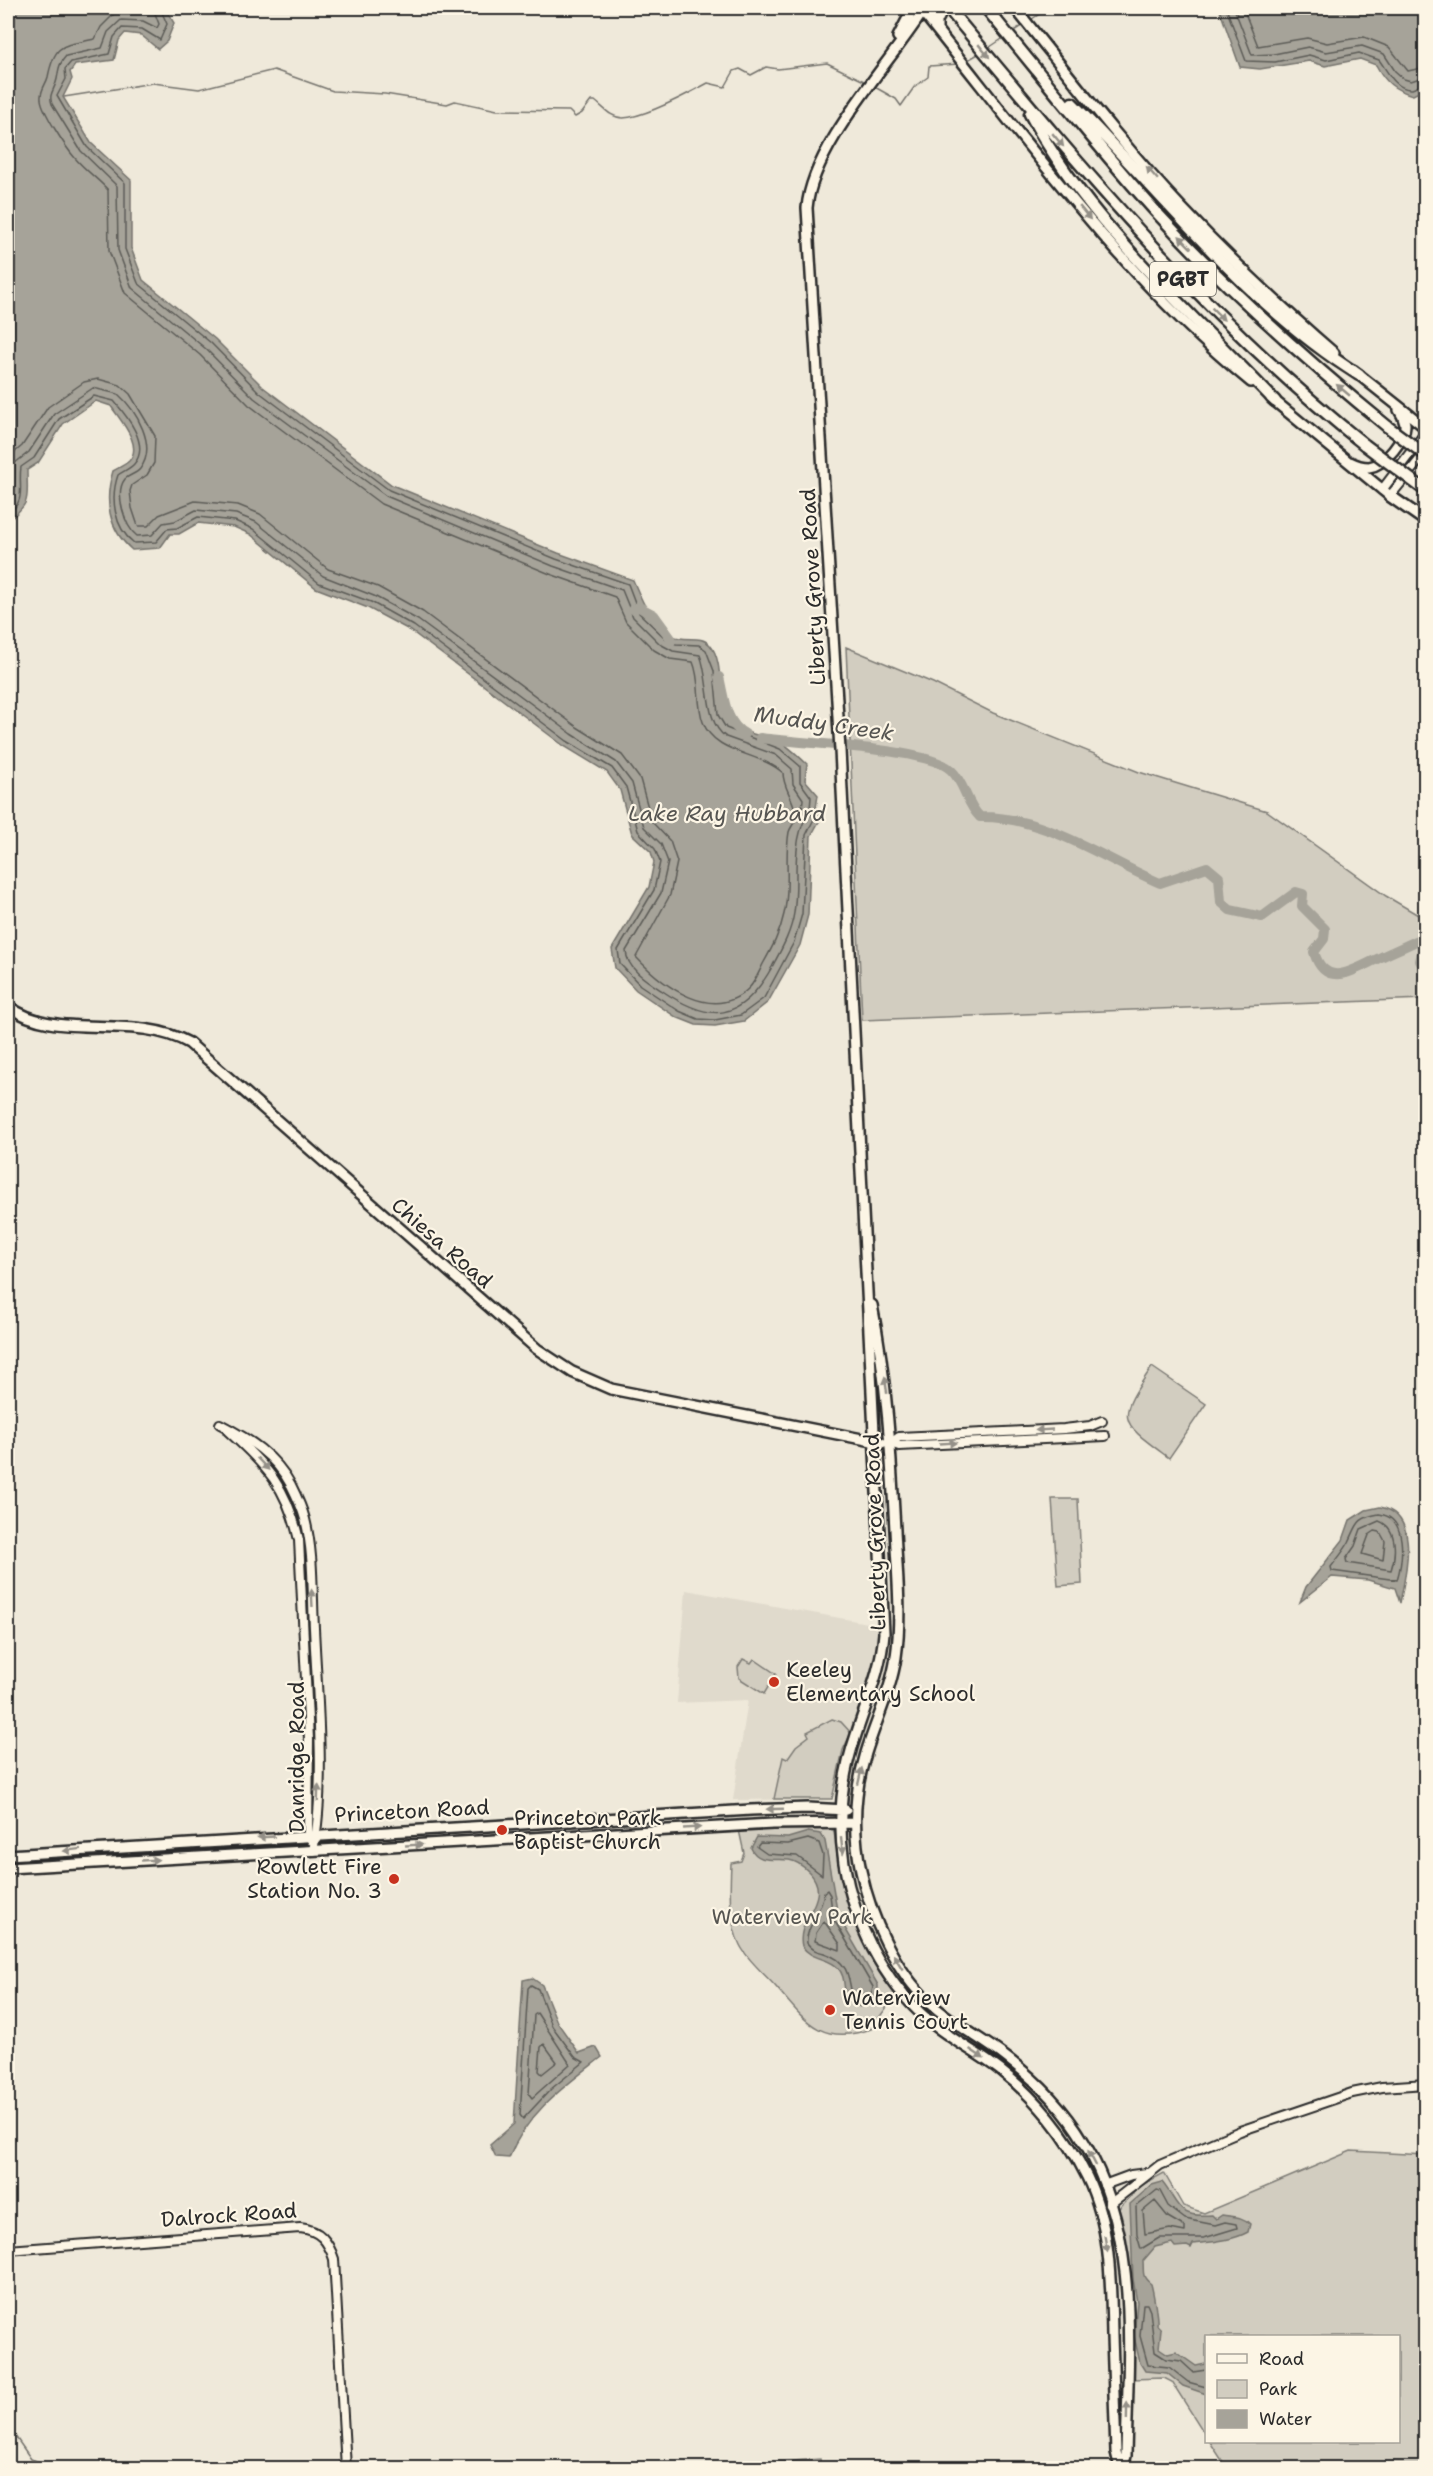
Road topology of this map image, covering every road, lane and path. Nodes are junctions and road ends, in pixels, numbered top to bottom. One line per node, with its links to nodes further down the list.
1 (913, 8): 7 (main road, Liberty Grove Road)
2 (946, 8): 6 (main road); 8 (highway, PGBT, one-way to 8)
3 (986, 8): 9 (highway, PGBT)
4 (1015, 8): 10 (main road, one-way to 4)
5 (922, 9): 6 (main road); 7 (main road, Liberty Grove Road)
6 (939, 32): 11 (main road, one-way to 11)
7 (889, 55): 20 (main road, Liberty Grove Road)
8 (1020, 95): 11 (highway); 16 (highway, PGBT, one-way to 16, bridge)
9 (1058, 96): 10 (highway); 14 (highway, PGBT, one-way to 9, bridge)
10 (1359, 375): 12 (main road)
11 (1275, 401): 15 (main road)
12 (1397, 406): 13 (main road); 15 (main road)
13 (1425, 430): 17 (street)
14 (1425, 453): 17 (street)
15 (1342, 459): 17 (main road)
16 (1425, 490)
17 (1386, 493): 18 (highway)
18 (1425, 521)
19 (8, 1006): 23 (main road, Chiesa Road)
20 (867, 1284): 23 (main road, Liberty Grove Road); 24 (main road, Liberty Grove Road, one-way to 20)
21 (1102, 1421): 24 (street, one-way to 24)
22 (1105, 1436): 24 (street, one-way to 22)
23 (876, 1443): 24 (main road, Chiesa Road); 25 (main road, Liberty Grove Road)
24 (891, 1443): 26 (main road, Liberty Grove Road, one-way to 24)
25 (840, 1810): 26 (main road, Princeton Road); 27 (main road, Princeton Road, one-way to 27); 28 (main road, Liberty Grove Road)
26 (855, 1811): 29 (main road, Liberty Grove Road)
27 (649, 1817): 30 (main road, Princeton Road); 31 (main road)
28 (839, 1822): 29 (main road, Princeton Road); 31 (main road, Princeton Road, one-way to 28); 43 (main road, Liberty Grove Road, one-way to 43)
29 (854, 1822): 39 (main road, Liberty Grove Road, one-way to 29)
30 (385, 1831): 32 (main road, Princeton Road); 33 (main road)
31 (653, 1831): 33 (main road, Princeton Road, one-way to 31)
32 (313, 1835): 32 (street, Danridge Road, one-way to 32); 34 (street, Danridge Road); 35 (main road, Princeton Road, one-way to 35)
33 (386, 1846): 34 (main road, Princeton Road)
34 (313, 1851): 36 (main road, Princeton Road, one-way to 34)
35 (8, 1855)
36 (8, 1868)
37 (1425, 2084): 38 (street)
38 (1147, 2173): 39 (street); 40 (street)
39 (1104, 2185): 40 (main road, Liberty Grove Road)
40 (1110, 2204): 43 (main road, Liberty Grove Road, one-way to 40)
41 (8, 2250): 42 (street, Dalrock Road)
42 (346, 2469)
43 (1121, 2469)

